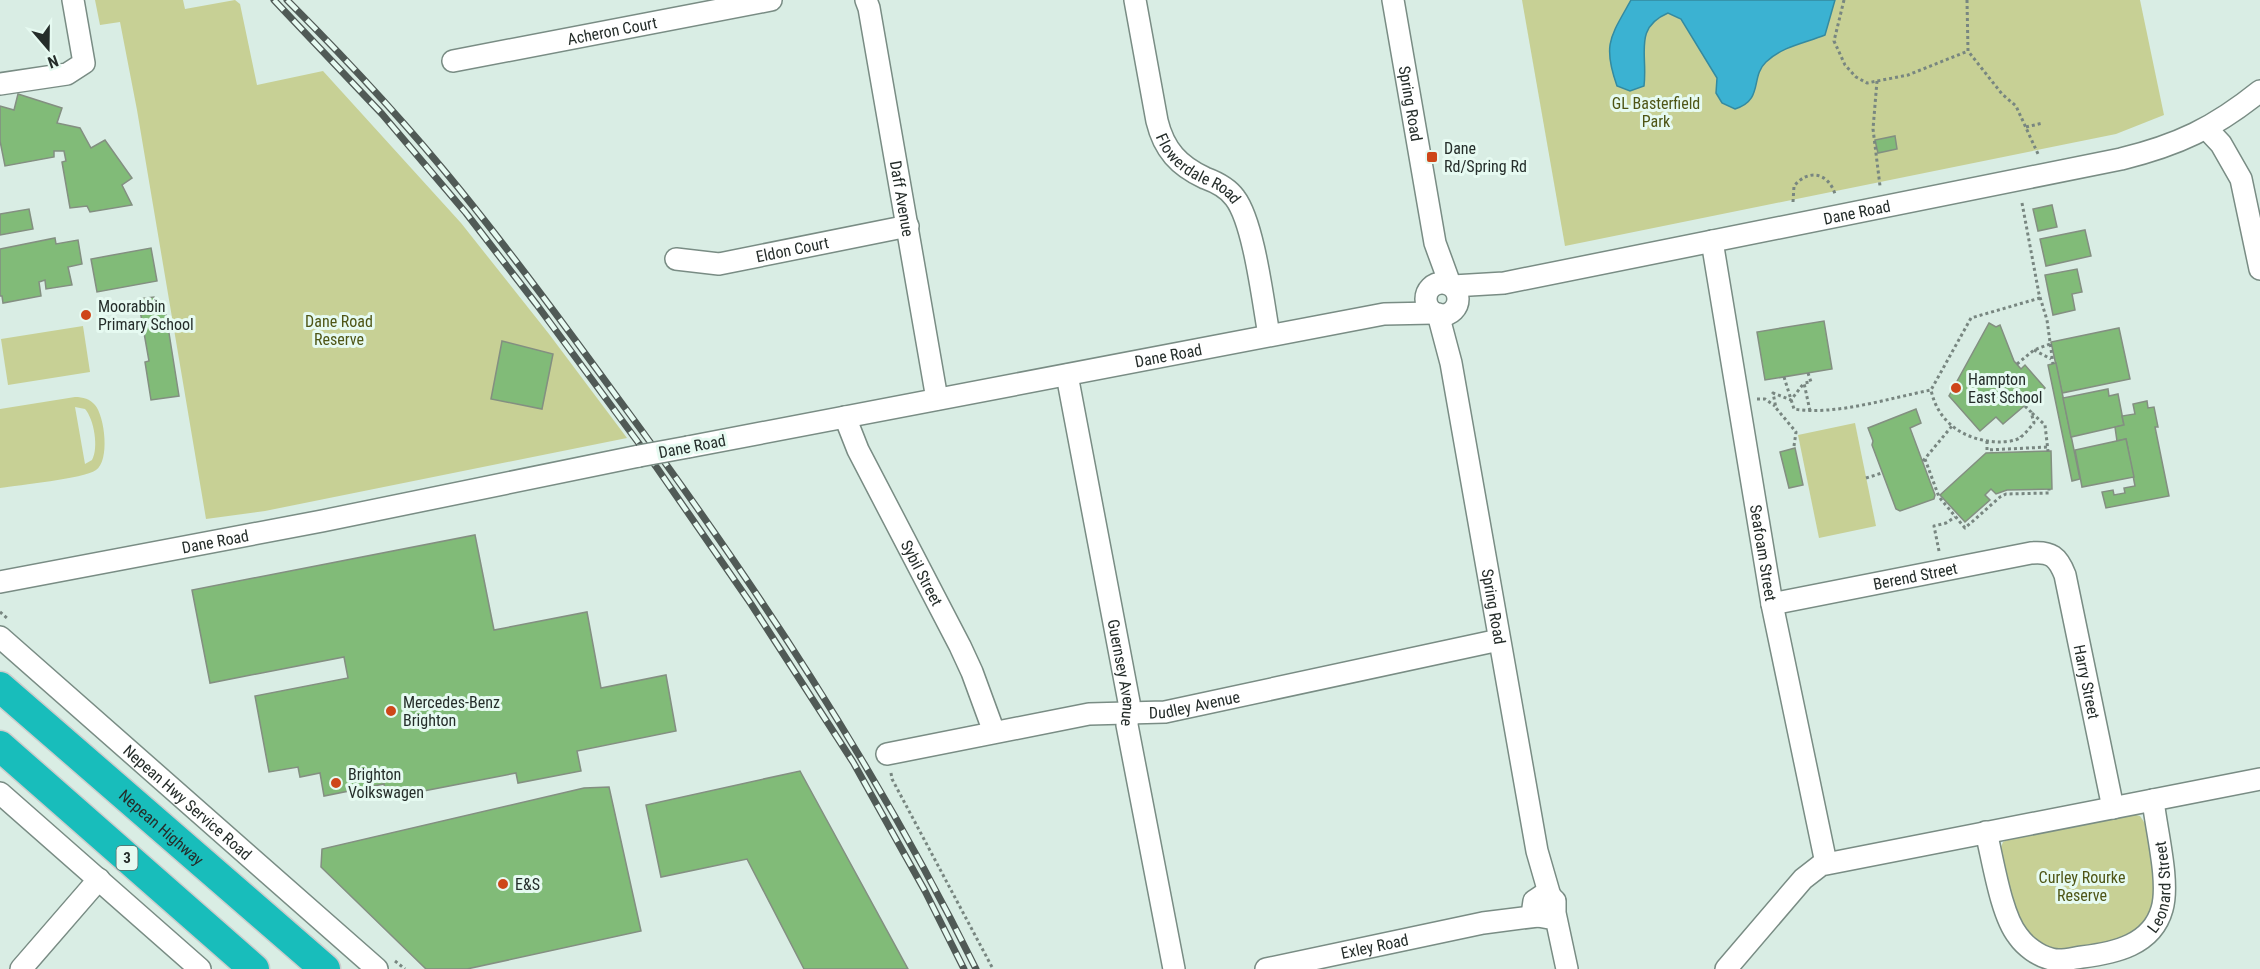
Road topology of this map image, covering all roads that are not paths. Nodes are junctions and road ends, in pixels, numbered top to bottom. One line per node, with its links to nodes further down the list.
1 (73, 0): 7 (street)
2 (771, 0): 6 (street, Acheron Court)
3 (866, 0): 10 (street, Daff Avenue)
4 (1135, 0): 15 (street, Flowerdale Road)
5 (1393, 0): 14 (street, Spring Road)
6 (453, 61)
7 (0, 84)
8 (2260, 91): 9 (street, Dane Road)
9 (2216, 124): 11 (street, Dane Road); 13 (street)
10 (908, 226): 12 (street, Eldon Court); 17 (street, Daff Avenue)
11 (1712, 242): 14 (street, Dane Road); 21 (street, Seafoam Street)
12 (675, 259)
13 (2260, 269)
14 (1443, 299): 15 (street, Dane Road); 23 (street, Spring Road)
15 (1269, 335): 16 (street, Dane Road)
16 (1067, 375): 17 (street, Dane Road); 25 (street, Guernsey Avenue)
17 (937, 399): 18 (street, Dane Road)
18 (845, 417): 20 (street, Dane Road, bridge); 26 (street, Sybil Street)
19 (2056, 557): 21 (street, Berend Street); 32 (street, Harry Street)
20 (0, 582)
21 (1772, 604): 34 (street, Seafoam Street)
22 (0, 636): 43 (street, Nepean Hwy Service Road)
23 (1499, 640): 25 (street, Dudley Avenue); 36 (street, Spring Road)
24 (0, 687): 42 (highway, Nepean Highway)
25 (1128, 713): 26 (street, Dudley Avenue); 44 (street, Guernsey Avenue)
26 (994, 732): 28 (street, Dudley Avenue)
27 (0, 746): 41 (highway, 3)
28 (887, 754)
29 (2260, 779): 31 (street)
30 (0, 793): 35 (street)
31 (2153, 801): 32 (street); 33 (street, Leonard Street)
32 (2113, 808): 33 (street)
33 (1986, 832): 34 (street)
34 (1826, 863): 45 (street)
35 (99, 879): 39 (street); 40 (street)
36 (1542, 907): 37 (street); 38 (street, Exley Road)
37 (1565, 965)
38 (1274, 968)
39 (21, 969)
40 (200, 969)
41 (254, 969)
42 (325, 969)
43 (377, 969)
44 (1174, 969)
45 (1726, 969)

